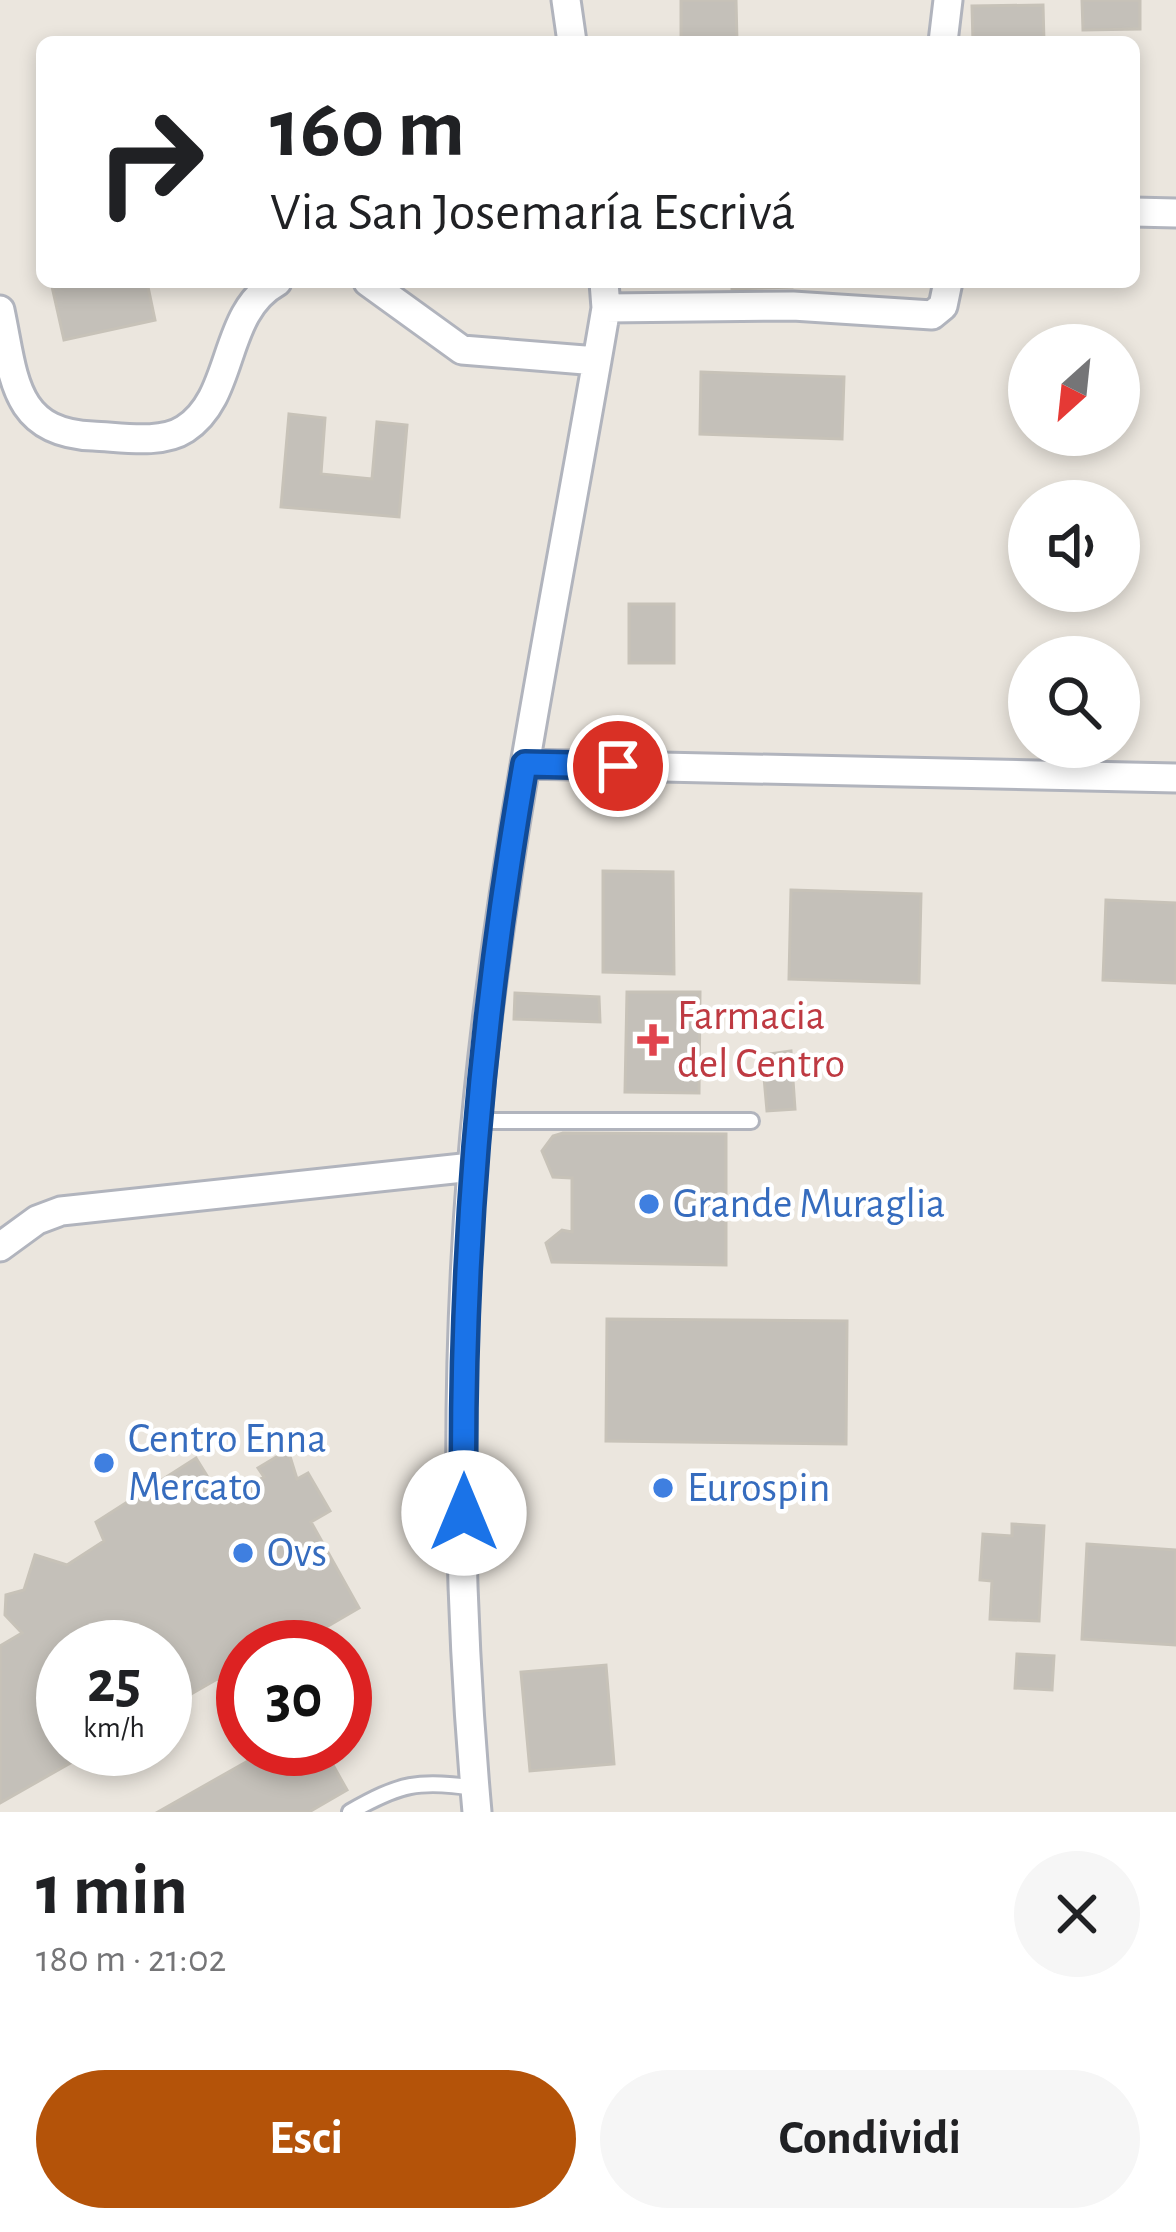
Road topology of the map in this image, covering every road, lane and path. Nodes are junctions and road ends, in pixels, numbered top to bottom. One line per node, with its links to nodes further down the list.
1 (566, 0): 3 (street)
2 (948, 0): 4 (street)
3 (571, 36)
4 (944, 36)
5 (1140, 212): 6 (street)
6 (1176, 213)
7 (271, 288): 11 (street)
8 (376, 288): 12 (street)
9 (947, 288): 10 (street)
10 (605, 295): 12 (street)
11 (0, 310)
12 (597, 361): 13 (street)
13 (525, 764): 14 (street); 15 (street)
14 (1176, 778)
15 (478, 1121): 16 (lane); 17 (street)
16 (751, 1121)
17 (472, 1167): 18 (street); 19 (street)
18 (0, 1247)
19 (476, 1800): 20 (lane)
20 (350, 1812)

